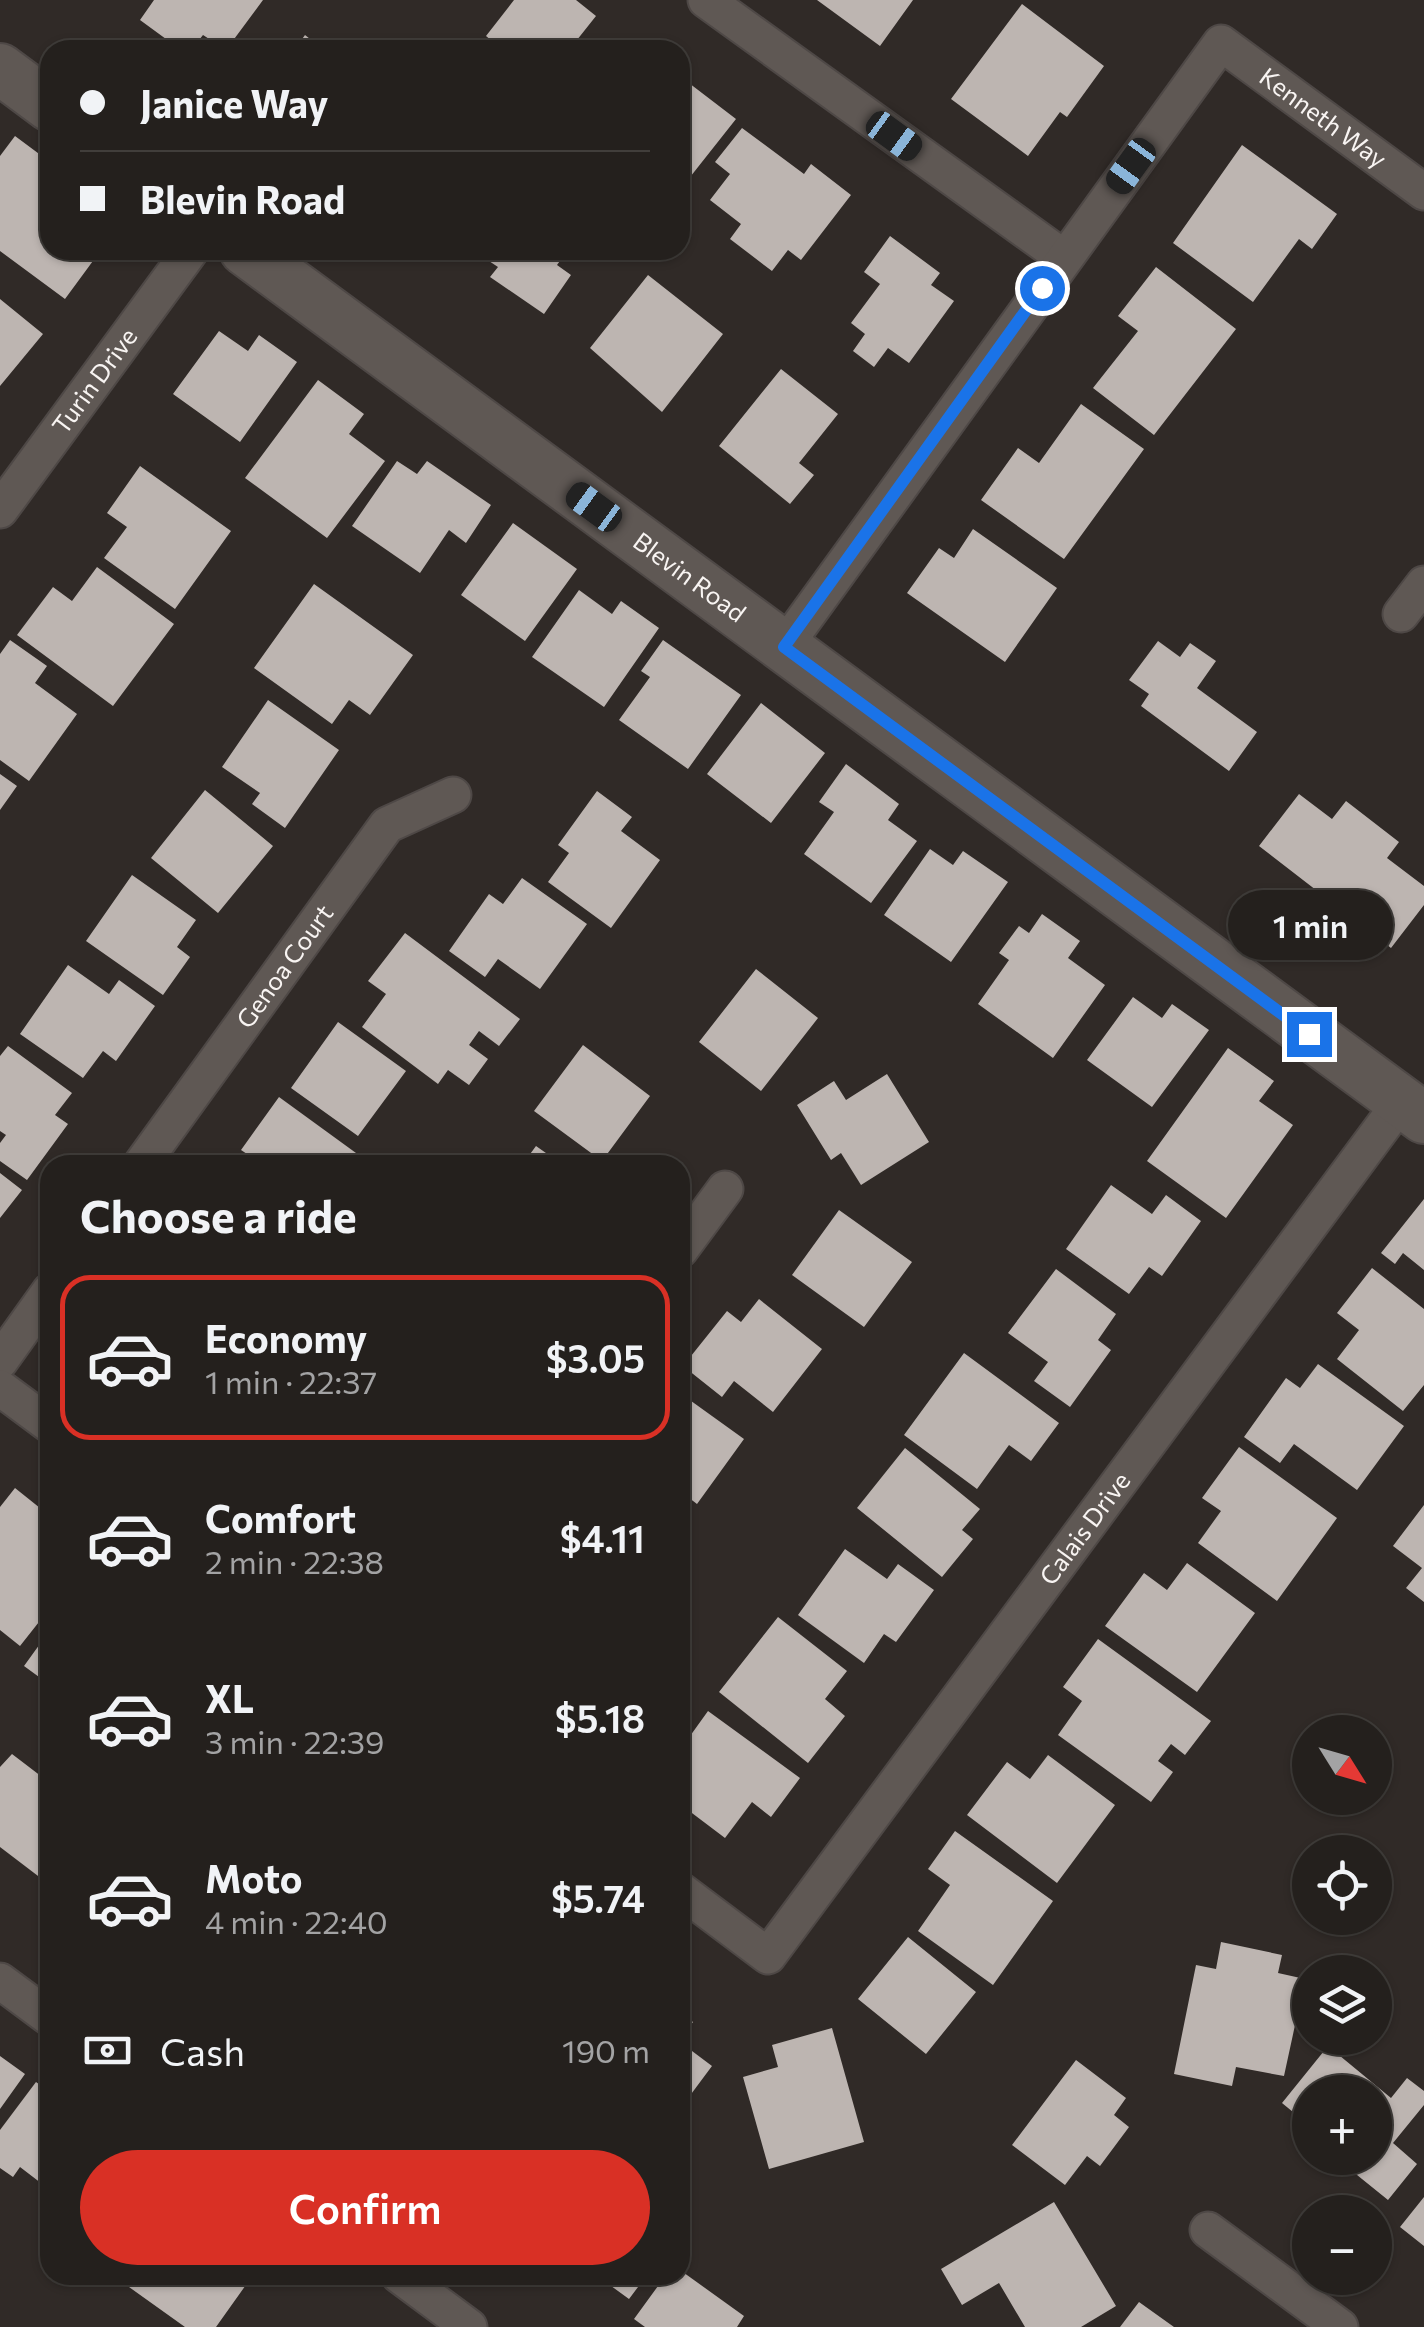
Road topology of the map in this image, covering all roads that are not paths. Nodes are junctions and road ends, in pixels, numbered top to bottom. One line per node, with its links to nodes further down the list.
1 (706, 0): 5 (street)
2 (0, 69): 3 (street)
3 (40, 99)
4 (1424, 192): 5 (street, Kenneth Way)
5 (1064, 258): 11 (street)
6 (184, 260): 8 (street, Turin Drive)
7 (259, 260): 11 (street, Blevin Road)
8 (0, 510)
9 (1424, 584): 10 (street)
10 (1401, 614)
11 (784, 647): 13 (street, Blevin Road)
12 (453, 795): 14 (street, Genoa Court)
13 (1413, 1110): 21 (street, Calais Drive)
14 (148, 1155)
15 (725, 1190): 16 (street)
16 (690, 1237)
17 (40, 1305): 18 (street)
18 (0, 1360)
19 (0, 1388): 20 (street)
20 (40, 1418)
21 (690, 1898)
22 (0, 1980): 23 (street)
23 (40, 2010)
24 (1208, 2230): 27 (street)
25 (412, 2285): 26 (street)
26 (469, 2327)
27 (1340, 2327)

